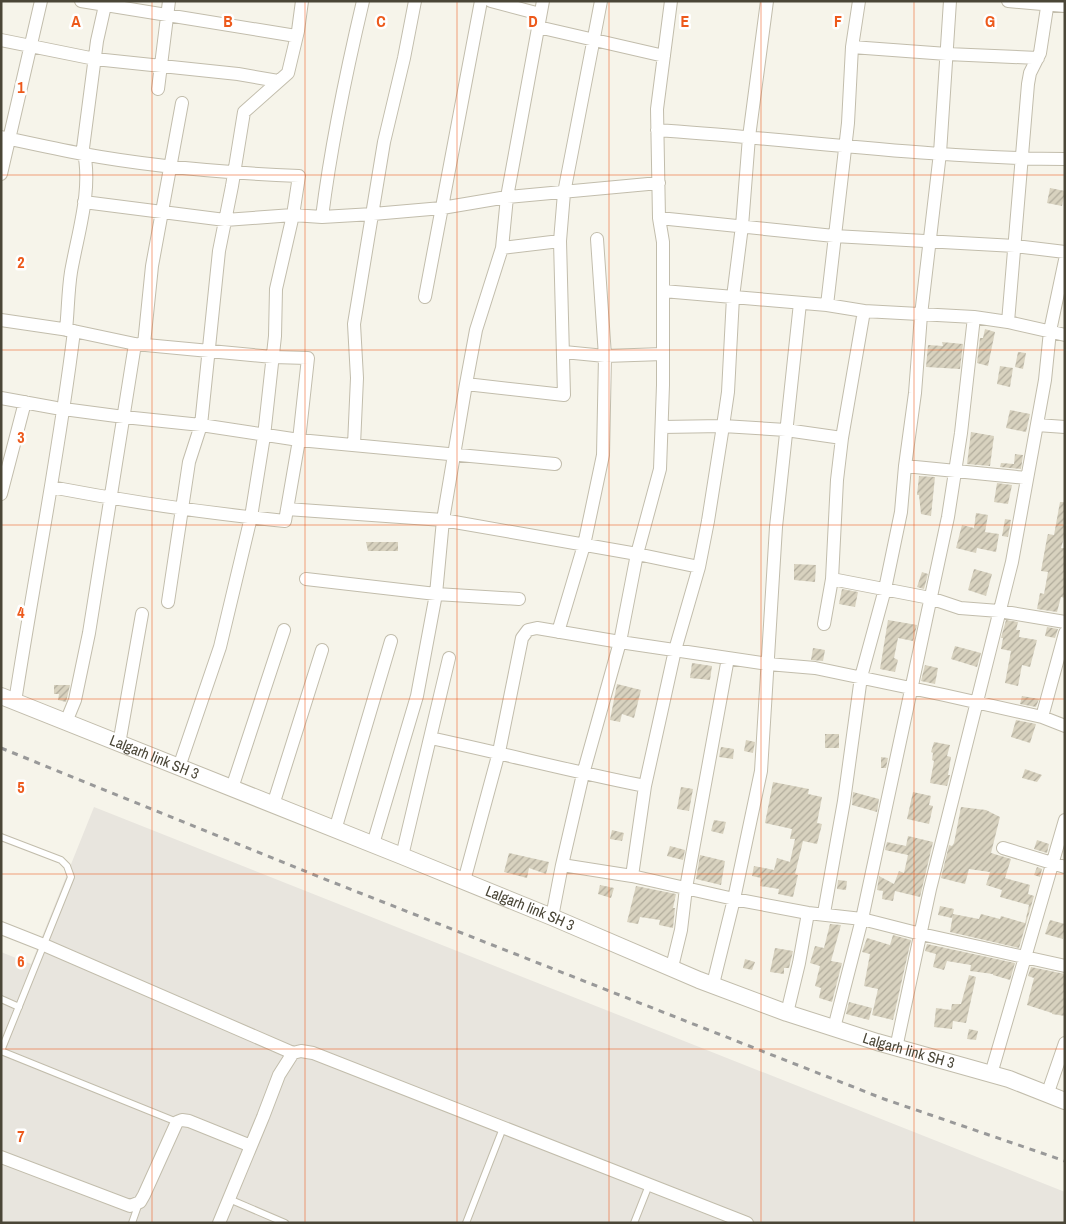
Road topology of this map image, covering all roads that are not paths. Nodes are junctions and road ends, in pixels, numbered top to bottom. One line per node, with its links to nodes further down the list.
1 (41, 1): 24 (street)
2 (81, 1): 16 (street)
3 (169, 1): 19 (street)
4 (302, 1): 21 (street)
5 (363, 1): 53 (street)
6 (415, 1): 51 (street)
7 (481, 1): 49 (street)
8 (490, 1): 20 (street)
9 (543, 1): 20 (street)
10 (601, 1): 22 (street)
11 (671, 1): 27 (street)
12 (767, 1): 35 (street)
13 (859, 1): 25 (street)
14 (950, 1): 26 (street)
15 (1008, 1): 17 (street)
16 (105, 3): 19 (street); 29 (street)
17 (1048, 3): 18 (street); 28 (street)
18 (1065, 6)
19 (167, 16): 21 (street); 30 (street)
20 (539, 21): 22 (street); 47 (street)
21 (296, 36): 31 (street)
22 (593, 39): 27 (street); 46 (street)
23 (1, 40): 24 (street)
24 (30, 46): 29 (street); 36 (street)
25 (852, 47): 26 (street); 37 (street)
26 (947, 54): 28 (street); 38 (street)
27 (664, 56): 34 (street)
28 (1038, 58): 40 (street)
29 (95, 60): 30 (street); 39 (street)
30 (161, 66): 31 (street); 32 (street)
31 (278, 81): 43 (street)
32 (158, 89)
33 (182, 103): 42 (street)
34 (657, 130): 35 (street); 45 (street)
35 (749, 137): 37 (street); 56 (street)
36 (5, 138): 39 (street); 44 (street)
37 (844, 146): 38 (street); 57 (street)
38 (940, 153): 40 (street); 59 (street)
39 (85, 154): 42 (street); 48 (street)
40 (1022, 159): 41 (street); 61 (street)
41 (1065, 159)
42 (170, 166): 43 (street); 50 (street)
43 (234, 173): 52 (street); 55 (street)
44 (1, 174)
45 (659, 183): 46 (street); 54 (street)
46 (564, 193): 47 (street); 60 (street)
47 (507, 198): 49 (street); 62 (street)
48 (84, 202): 50 (street); 75 (street)
49 (442, 208): 51 (street); 66 (street)
50 (162, 212): 55 (street); 78 (street)
51 (373, 214): 53 (street); 98 (street)
52 (293, 216): 53 (street); 55 (street); 82 (street)
53 (322, 217)
54 (659, 218): 56 (street); 65 (street)
55 (225, 220): 79 (street)
56 (742, 226): 57 (street); 67 (street)
57 (834, 236): 59 (street); 69 (street)
58 (597, 239): 83 (street)
59 (930, 240): 61 (street); 71 (street)
60 (560, 241): 62 (street); 80 (street)
61 (1014, 246): 63 (street); 74 (street)
62 (502, 248): 84 (street)
63 (1065, 252)
64 (1065, 260): 76 (street)
65 (663, 291): 67 (street); 81 (street)
66 (425, 297)
67 (733, 297): 68 (street); 91 (street)
68 (800, 303): 69 (street); 94 (street)
69 (828, 305): 70 (street)
70 (864, 312): 71 (street); 96 (street)
71 (921, 315): 72 (street); 101 (street)
72 (974, 317): 74 (street); 102 (street)
73 (1, 320): 75 (street)
74 (1008, 322): 76 (street)
75 (70, 330): 78 (street); 87 (street)
76 (1050, 331): 77 (street); 90 (street)
77 (1065, 335)
78 (140, 344): 79 (street); 88 (street)
79 (209, 350): 82 (street); 89 (street)
80 (564, 352): 83 (street); 84 (street)
81 (663, 354): 83 (street); 93 (street)
82 (273, 356): 95 (street); 97 (street)
83 (605, 356): 111 (street)
84 (466, 384): 99 (street)
85 (1, 398): 86 (street)
86 (25, 402): 87 (street); 105 (street)
87 (65, 409): 88 (street); 104 (street)
88 (124, 417): 89 (street); 106 (street)
89 (201, 425): 95 (street); 107 (street)
90 (1037, 425): 92 (street); 103 (street)
91 (723, 426): 93 (street); 94 (street); 113 (street)
92 (1065, 426)
93 (662, 427): 112 (street)
94 (786, 430): 96 (street); 134 (street)
95 (264, 436): 97 (street); 109 (street)
96 (842, 438): 115 (street)
97 (299, 440): 98 (street); 108 (street)
98 (354, 445): 99 (street)
99 (453, 456): 100 (street); 110 (street)
100 (555, 464)
101 (905, 466): 102 (street); 116 (street)
102 (955, 471): 103 (street); 118 (street)
103 (1027, 478): 121 (street)
104 (51, 488): 106 (street); 137 (street)
105 (1, 494)
106 (112, 498): 107 (street); 140 (street)
107 (182, 508): 109 (street); 120 (street)
108 (287, 508): 109 (street); 110 (street)
109 (251, 517): 145 (street)
110 (443, 520): 111 (street); 117 (street)
111 (584, 545): 112 (street); 126 (street)
112 (637, 554): 113 (street); 129 (street)
113 (699, 566): 131 (street)
114 (306, 579): 117 (street)
115 (832, 579): 116 (street); 124 (street)
116 (885, 589): 118 (street); 135 (street)
117 (436, 594): 119 (street); 153 (street)
118 (930, 598): 121 (street); 136 (street)
119 (519, 599)
120 (168, 602)
121 (999, 611): 123 (street); 138 (street)
122 (142, 614): 143 (street)
123 (1065, 622)
124 (824, 624)
125 (284, 630): 148 (street)
126 (558, 632): 129 (street); 144 (street)
127 (1065, 633): 139 (street)
128 (391, 641): 151 (street)
129 (620, 642): 131 (street); 146 (street)
130 (322, 650): 149 (street)
131 (675, 650): 133 (street); 147 (street)
132 (449, 658): 142 (street)
133 (728, 658): 134 (street); 161 (street)
134 (768, 664): 135 (street); 162 (street)
135 (860, 678): 136 (street); 164 (street)
136 (910, 688): 138 (street); 166 (street)
137 (8, 699): 140 (street, Lalgarh link SH 3)
138 (977, 702): 139 (street); 168 (street)
139 (1042, 718): 141 (street)
140 (66, 722): 143 (street, Lalgarh link SH 3)
141 (1065, 726)
142 (430, 738): 144 (street); 155 (street)
143 (120, 744): 145 (street, Lalgarh link SH 3)
144 (499, 752): 146 (street); 160 (street)
145 (179, 767): 148 (street, Lalgarh link SH 3)
146 (583, 774): 147 (street); 157 (street)
147 (645, 786): 159 (street)
148 (232, 788): 149 (street, Lalgarh link SH 3)
149 (273, 805): 151 (street, Lalgarh link SH 3)
150 (1065, 820): 156 (street)
151 (335, 830): 153 (street, Lalgarh link SH 3)
152 (1, 837): 169 (lane)
153 (374, 844): 155 (street, Lalgarh link SH 3)
154 (1003, 848): 156 (street)
155 (402, 856): 160 (street, Lalgarh link SH 3)
156 (1052, 863): 158 (street); 170 (street)
157 (562, 865): 159 (street); 165 (street)
158 (1065, 867)
159 (632, 876): 161 (street)
160 (464, 881): 165 (street, Lalgarh link SH 3)
161 (686, 888): 162 (street); 172 (street)
162 (734, 899): 163 (street); 173 (street)
163 (808, 913): 164 (street); 176 (street)
164 (824, 913): 166 (street)
165 (552, 917): 172 (street, Lalgarh link SH 3)
166 (862, 919): 168 (street); 177 (street)
167 (1, 928): 169 (street)
168 (921, 934): 170 (street); 179 (street)
169 (44, 945): 175 (lane); 181 (street)
170 (1024, 957): 171 (street); 182 (street)
171 (1065, 966)
172 (672, 967): 173 (street, Lalgarh link SH 3)
173 (713, 984): 176 (street, Lalgarh link SH 3)
174 (1, 998): 175 (lane)
175 (19, 1007): 180 (lane)
176 (787, 1013): 177 (street, Lalgarh link SH 3)
177 (834, 1028): 179 (street, Lalgarh link SH 3)
178 (1065, 1043): 183 (street)
179 (896, 1048): 182 (street, Lalgarh link SH 3)
180 (1, 1051): 185 (lane)
181 (293, 1053): 186 (street); 187 (street)
182 (990, 1074): 183 (street, Lalgarh link SH 3)
183 (1047, 1094): 184 (street, Lalgarh link SH 3)
184 (1065, 1101)
185 (177, 1122): 187 (street); 191 (street)
186 (504, 1126): 189 (street); 195 (lane)
187 (251, 1146): 190 (street)
188 (1, 1157): 191 (street)
189 (650, 1184): 196 (lane); 197 (street)
190 (229, 1199): 193 (street); 194 (lane)
191 (140, 1202): 192 (lane)
192 (132, 1223)
193 (219, 1223)
194 (286, 1223)
195 (466, 1223)
196 (634, 1223)
197 (747, 1223)

